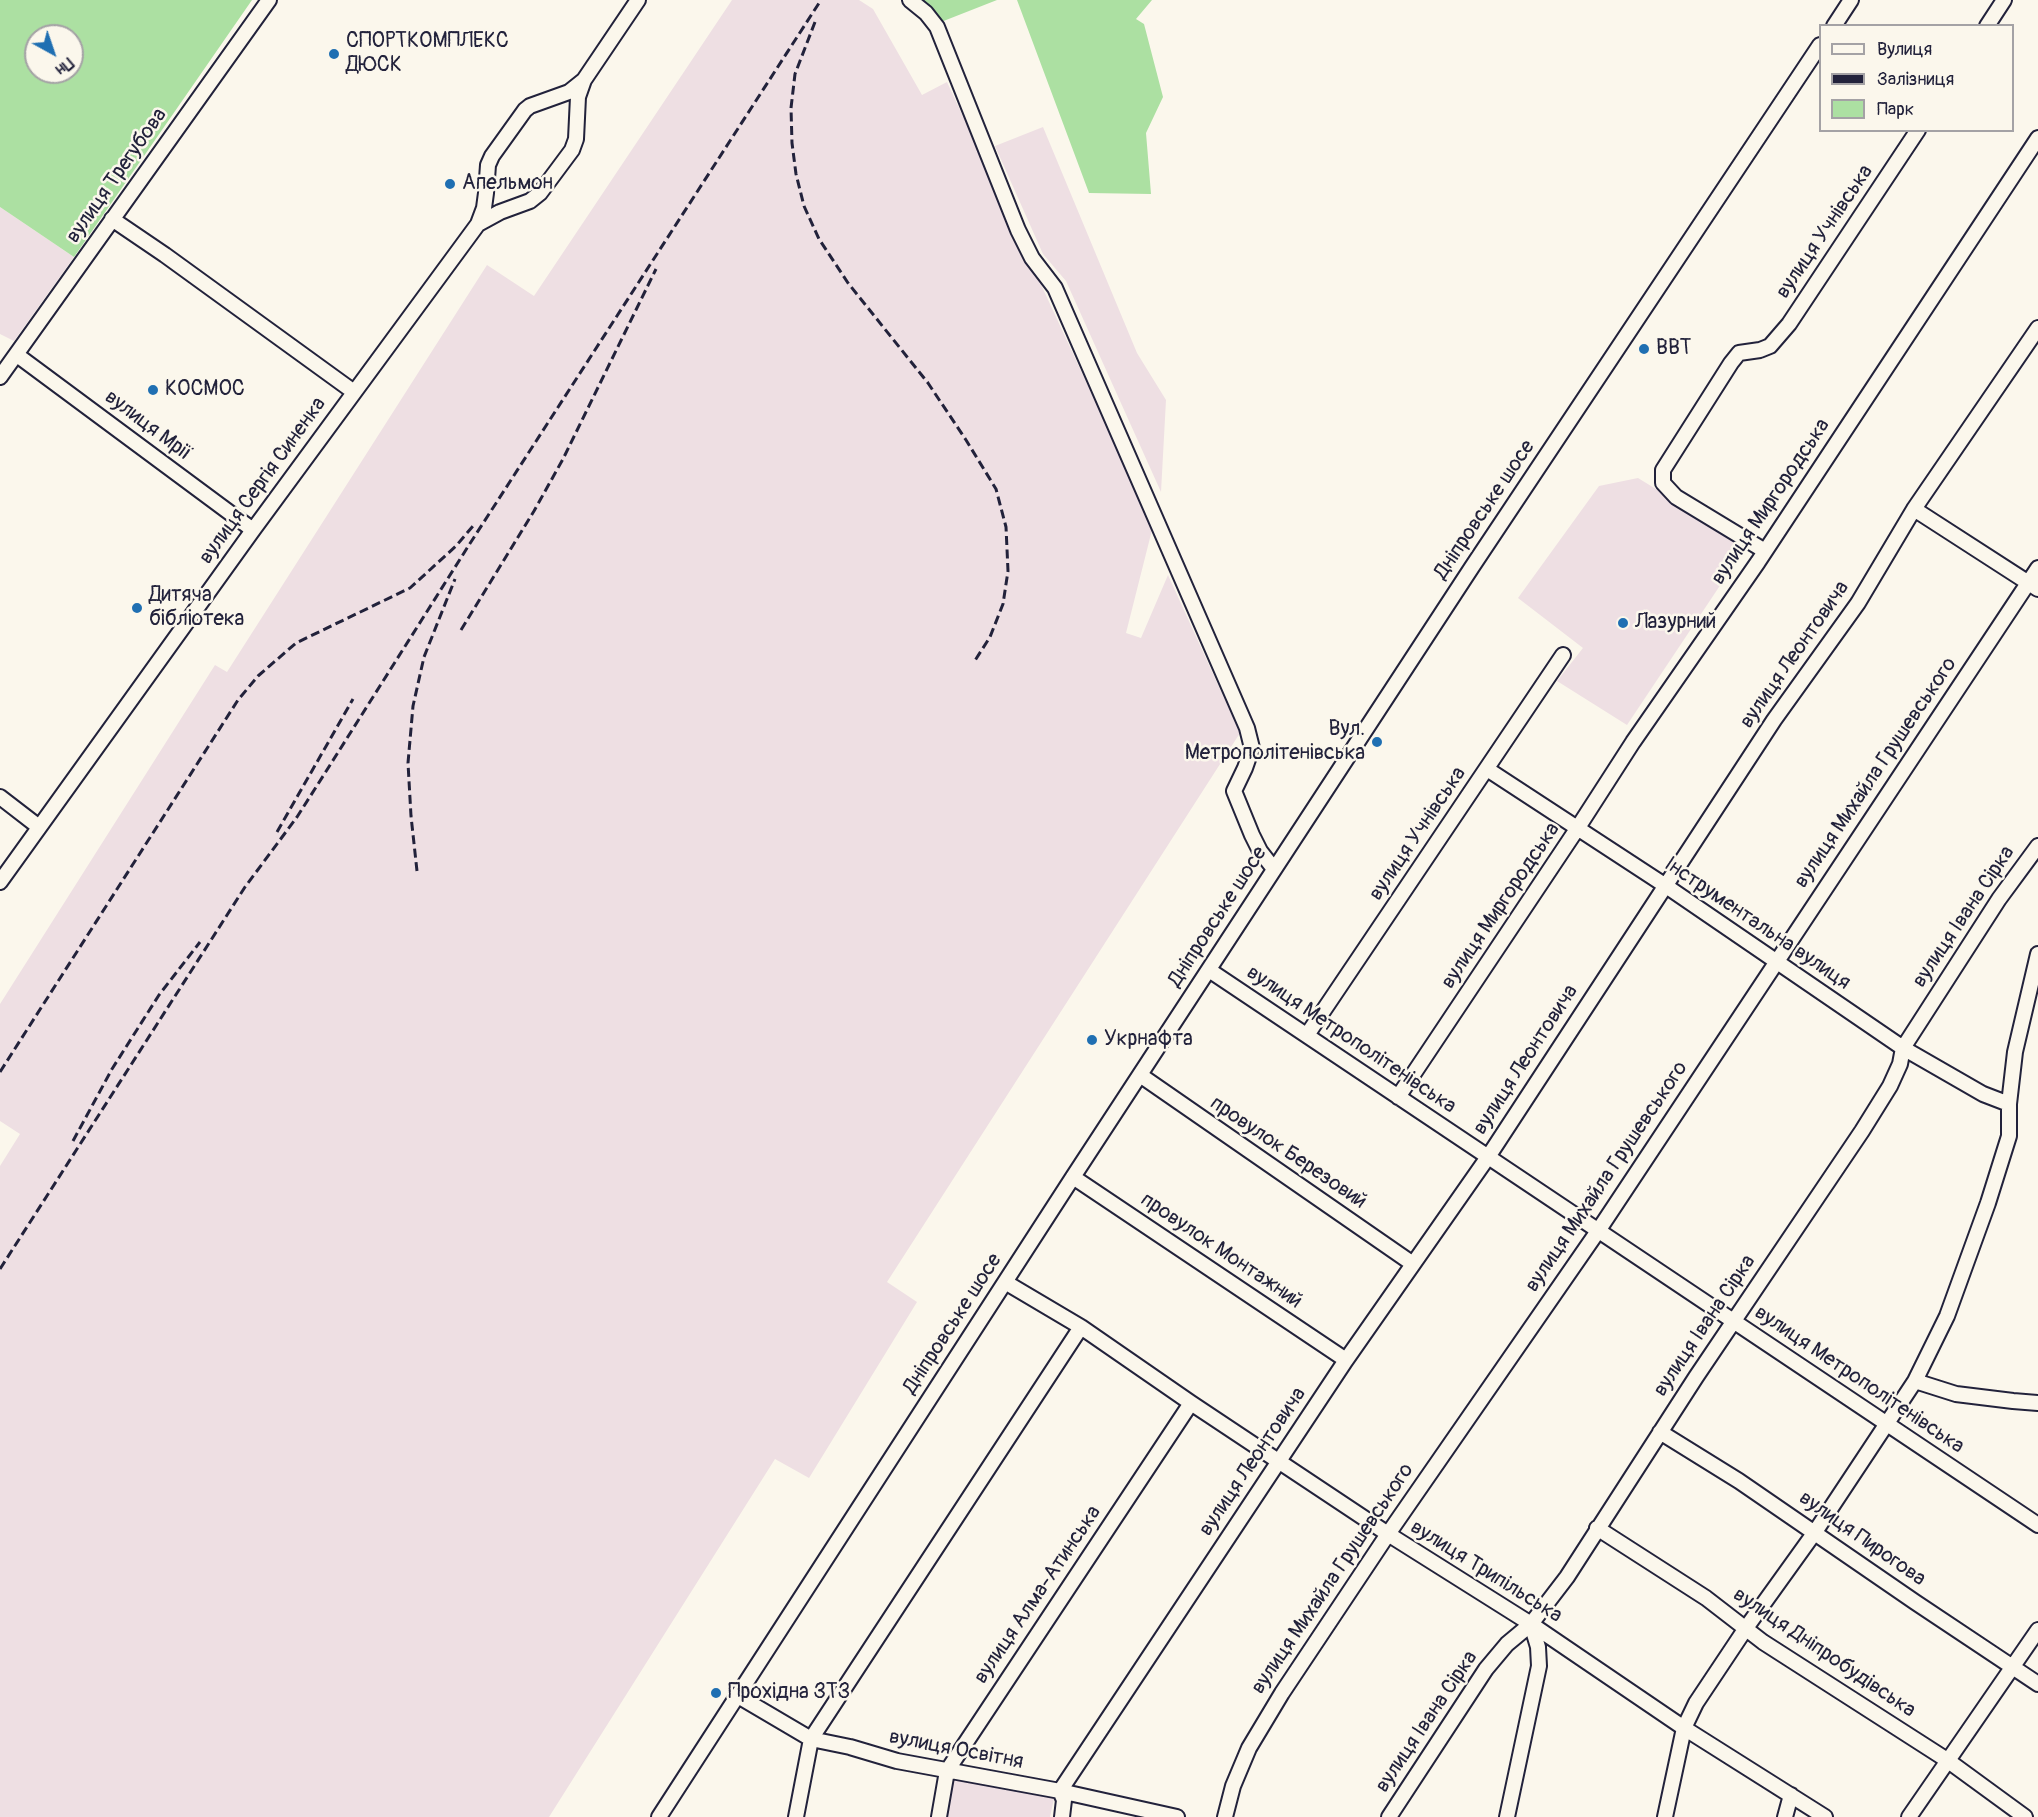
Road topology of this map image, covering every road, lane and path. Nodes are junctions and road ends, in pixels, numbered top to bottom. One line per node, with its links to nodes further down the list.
1 (269, 0): 12 (street, вулиця Трегубова)
2 (638, 0): 9 (street, вулиця Сергія Синенка)
3 (910, 0): 29 (street)
4 (1851, 0): 6 (street)
5 (2004, 0): 7 (street)
6 (1835, 24)
7 (1988, 24)
8 (1819, 48): 29 (street, Дніпровське шосе)
9 (584, 80): 13 (street, вулиця Сергія Синенка); 13 (street, вулиця Сергія Синенка)
10 (1917, 132): 20 (street, вулиця Учнівська)
11 (2038, 138): 20 (street, вулиця Миргородська)
12 (112, 219): 15 (street, вулиця Трегубова); 17 (street)
13 (478, 224): 17 (street, вулиця Сергія Синенка)
14 (2038, 328): 18 (street, вулиця Леонтовича)
15 (17, 355): 16 (street, вулиця Трегубова); 19 (street, вулиця Мрії)
16 (0, 377)
17 (354, 392): 19 (street, вулиця Сергія Синенка)
18 (1914, 509): 22 (street); 31 (street, вулиця Леонтовича)
19 (253, 530): 26 (street, вулиця Сергія Синенка)
20 (1765, 551): 27 (street, вулиця Миргородська)
21 (2038, 568): 22 (street, вулиця Михайла Грушевського)
22 (2033, 586): 33 (street, вулиця Михайла Грушевського)
23 (1563, 655): 24 (street, вулиця Учнівська)
24 (1487, 769): 27 (street, Інструментальна вулиця); 35 (street, вулиця Учнівська)
25 (0, 797): 26 (street)
26 (39, 827): 30 (street, вулиця Сергія Синенка)
27 (1577, 829): 31 (street, Інструментальна вулиця); 38 (street, вулиця Миргородська)
28 (2038, 846): 36 (street, вулиця Івана Сірка)
29 (1274, 869): 34 (street, Дніпровське шосе)
30 (0, 882)
31 (1666, 886): 33 (street, Інструментальна вулиця); 40 (street, вулиця Леонтовича)
32 (2038, 954): 39 (street)
33 (1776, 961): 36 (street, Інструментальна вулиця); 42 (street, вулиця Михайла Грушевського)
34 (1209, 970): 35 (street, вулиця Метрополітенівська); 37 (street, Дніпровське шосе)
35 (1307, 1035): 38 (street, вулиця Метрополітенівська)
36 (1902, 1048): 39 (street, Інструментальна вулиця); 45 (street, вулиця Івана Сірка)
37 (1140, 1075): 41 (street, Дніпровське шосе); 43 (street, провулок Березовий)
38 (1398, 1097): 40 (street, вулиця Метрополітенівська)
39 (2009, 1104): 48 (street)
40 (1488, 1157): 42 (street, вулиця Метрополітенівська); 43 (street, вулиця Леонтовича)
41 (1073, 1177): 44 (street, Дніпровське шосе); 47 (street, провулок Монтажний)
42 (1598, 1231): 45 (street, вулиця Метрополітенівська); 57 (street, вулиця Михайла Грушевського)
43 (1413, 1264): 47 (street, вулиця Леонтовича)
44 (1005, 1282): 46 (street, вулиця Трипільська); 63 (street, Дніпровське шосе)
45 (1733, 1322): 51 (street, вулиця Метрополітенівська); 52 (street, вулиця Івана Сірка)
46 (1081, 1327): 49 (street, вулиця Трипільська); 65 (street)
47 (1346, 1360): 53 (street, вулиця Леонтовича)
48 (1915, 1381): 50 (street); 51 (street)
49 (1191, 1403): 53 (street, вулиця Трипільська); 67 (street, вулиця Алма-Атинська)
50 (2038, 1403)
51 (1887, 1423): 54 (street, вулиця Метрополітенівська); 56 (street)
52 (1660, 1432): 55 (street, вулиця Івана Сірка); 56 (street, вулиця Пирогова)
53 (1279, 1461): 57 (street, вулиця Трипільська); 68 (street, вулиця Леонтовича)
54 (2038, 1525)
55 (1597, 1528): 58 (street, вулиця Івана Сірка); 59 (street, вулиця Дніпробудівська)
56 (1815, 1532): 59 (street); 61 (street, вулиця Пирогова)
57 (1388, 1534): 58 (street, вулиця Трипільська); 75 (street, вулиця Михайла Грушевського)
58 (1531, 1624): 64 (street, вулиця Трипільська); 76 (street, вулиця Івана Сірка); 77 (street)
59 (1746, 1628): 64 (street); 66 (street, вулиця Дніпробудівська)
60 (2038, 1630): 61 (street)
61 (2013, 1666): 62 (street, вулиця Пирогова); 66 (street)
62 (2038, 1684)
63 (738, 1696): 65 (street, вулиця Освітня); 70 (street, Дніпровське шосе)
64 (1684, 1728): 69 (street, вулиця Трипільська); 78 (street)
65 (811, 1739): 67 (street, вулиця Освітня); 71 (street)
66 (1947, 1760): 81 (street); 82 (street, вулиця Дніпробудівська)
67 (947, 1771): 68 (street, вулиця Освітня); 72 (street, вулиця Алма-Атинська)
68 (1060, 1791): 73 (street); 74 (street, вулиця Освітня)
69 (1791, 1795): 79 (street); 80 (street, вулиця Трипільська)
70 (659, 1817)
71 (796, 1817)
72 (939, 1817)
73 (1062, 1817)
74 (1177, 1817)
75 (1226, 1817)
76 (1389, 1817)
77 (1507, 1817)
78 (1665, 1817)
79 (1785, 1817)
80 (1825, 1817)
81 (1909, 1817)
82 (2025, 1817)

